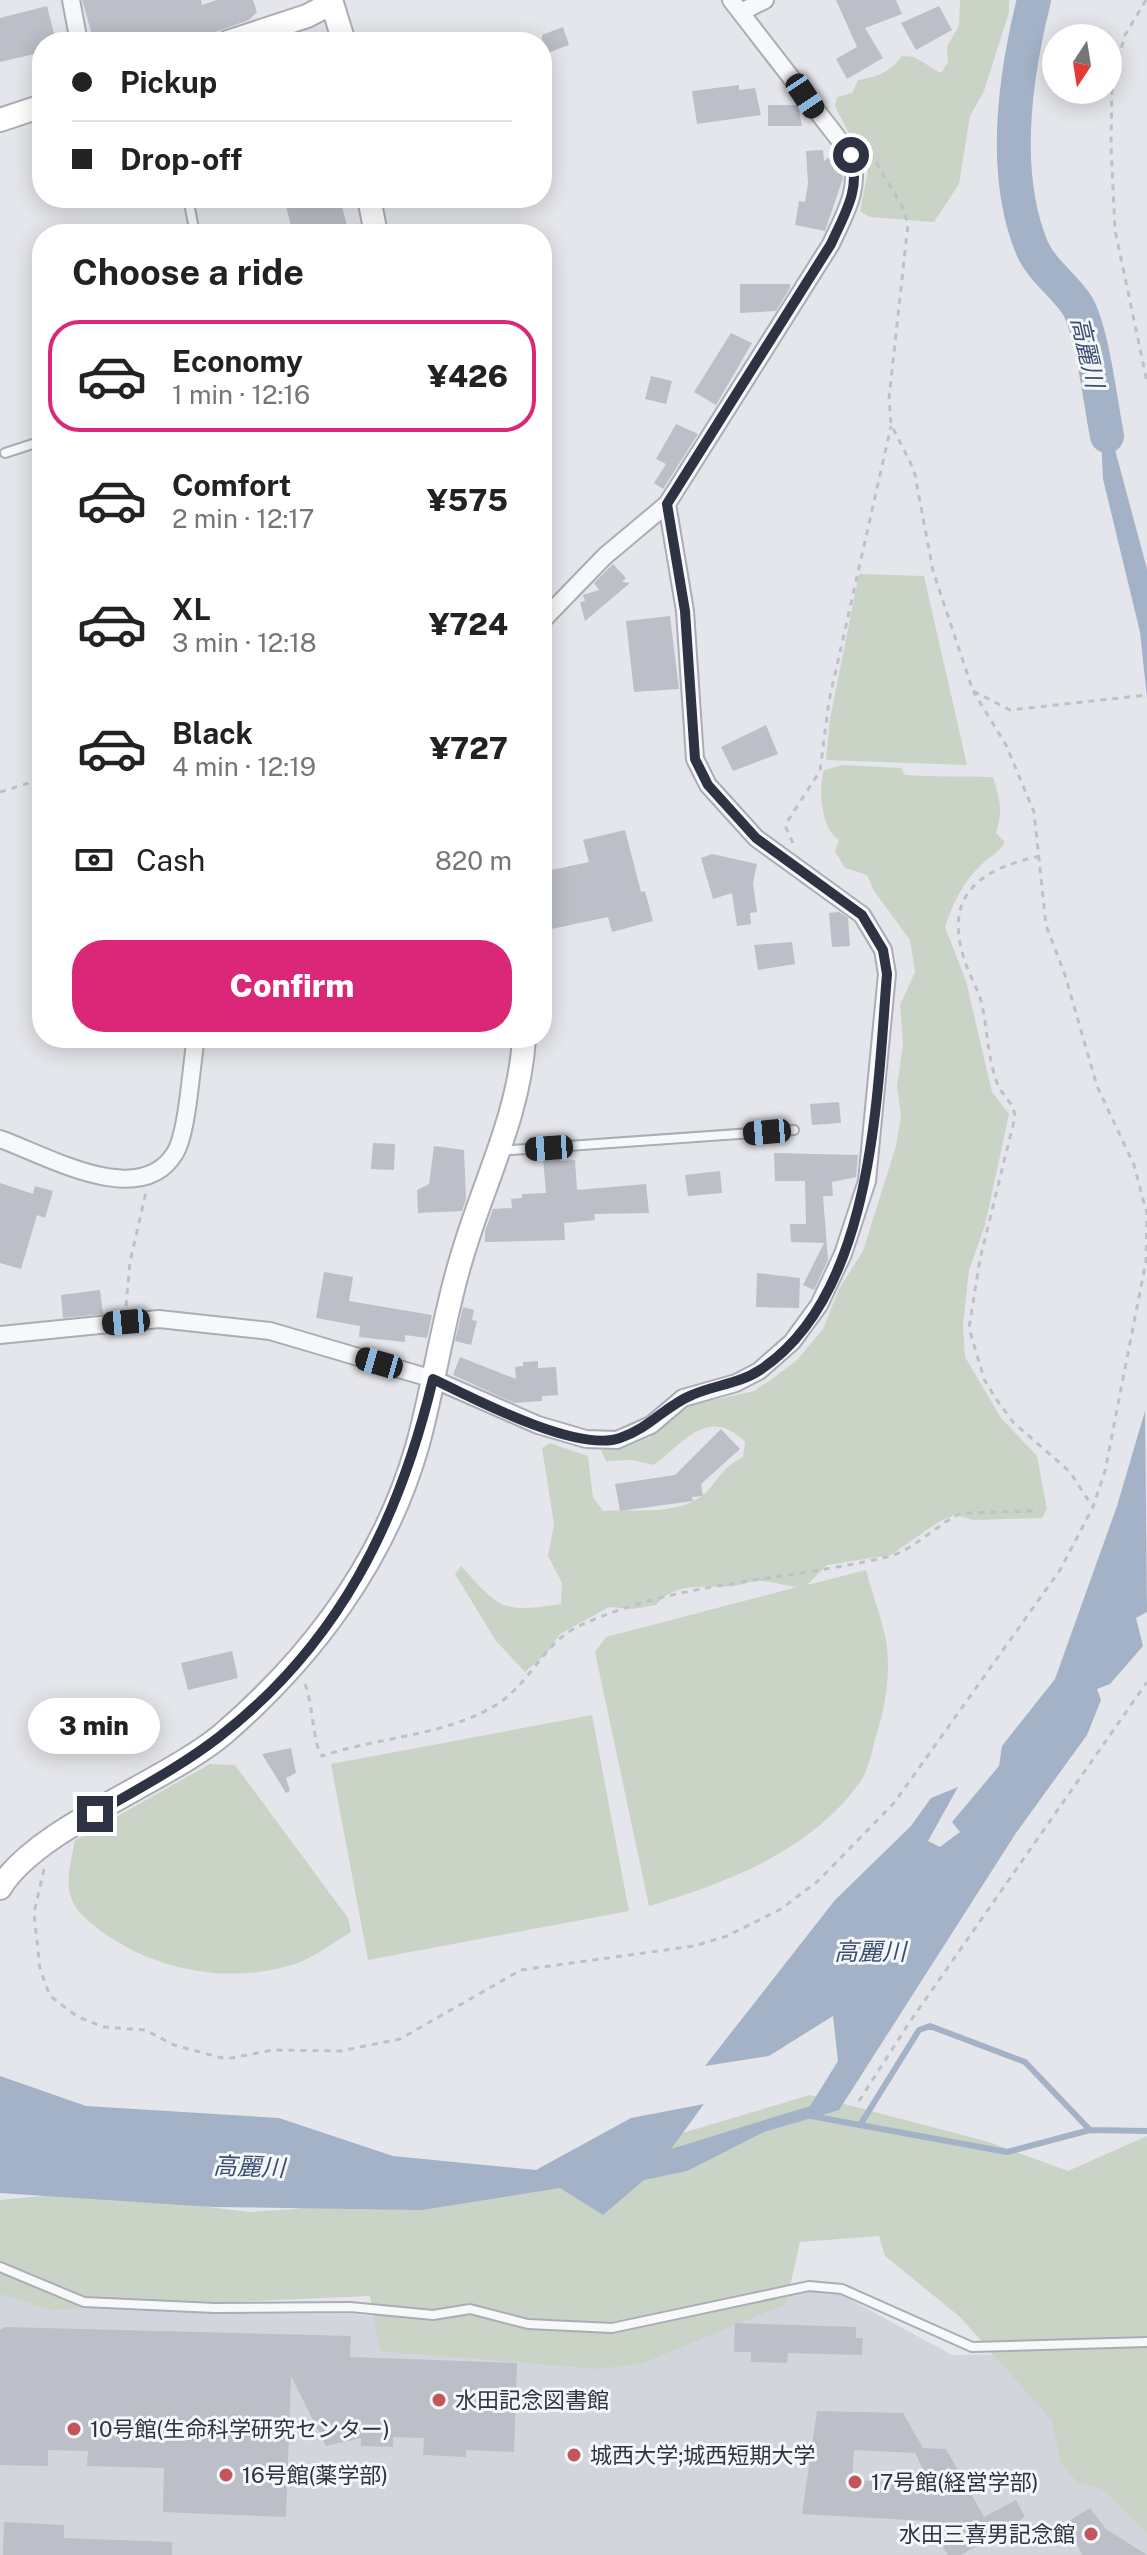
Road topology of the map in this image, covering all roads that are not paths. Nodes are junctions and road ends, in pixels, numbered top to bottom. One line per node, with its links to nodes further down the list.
1 (71, 0): 5 (street)
2 (765, 0): 4 (street)
3 (333, 1): 6 (street); 7 (street)
4 (736, 6): 12 (street)
5 (77, 32)
6 (258, 32)
7 (341, 32)
8 (32, 109): 9 (street)
9 (0, 120)
10 (32, 444): 11 (lane)
11 (5, 453)
12 (667, 504): 13 (street); 20 (street)
13 (552, 611)
14 (194, 1048): 17 (street)
15 (523, 1048): 18 (street)
16 (794, 1130): 18 (lane)
17 (0, 1139)
18 (498, 1151): 20 (street)
19 (0, 1335): 20 (street)
20 (433, 1379): 21 (street)
21 (0, 1888)
22 (0, 2267): 23 (lane)
23 (1147, 2342)

